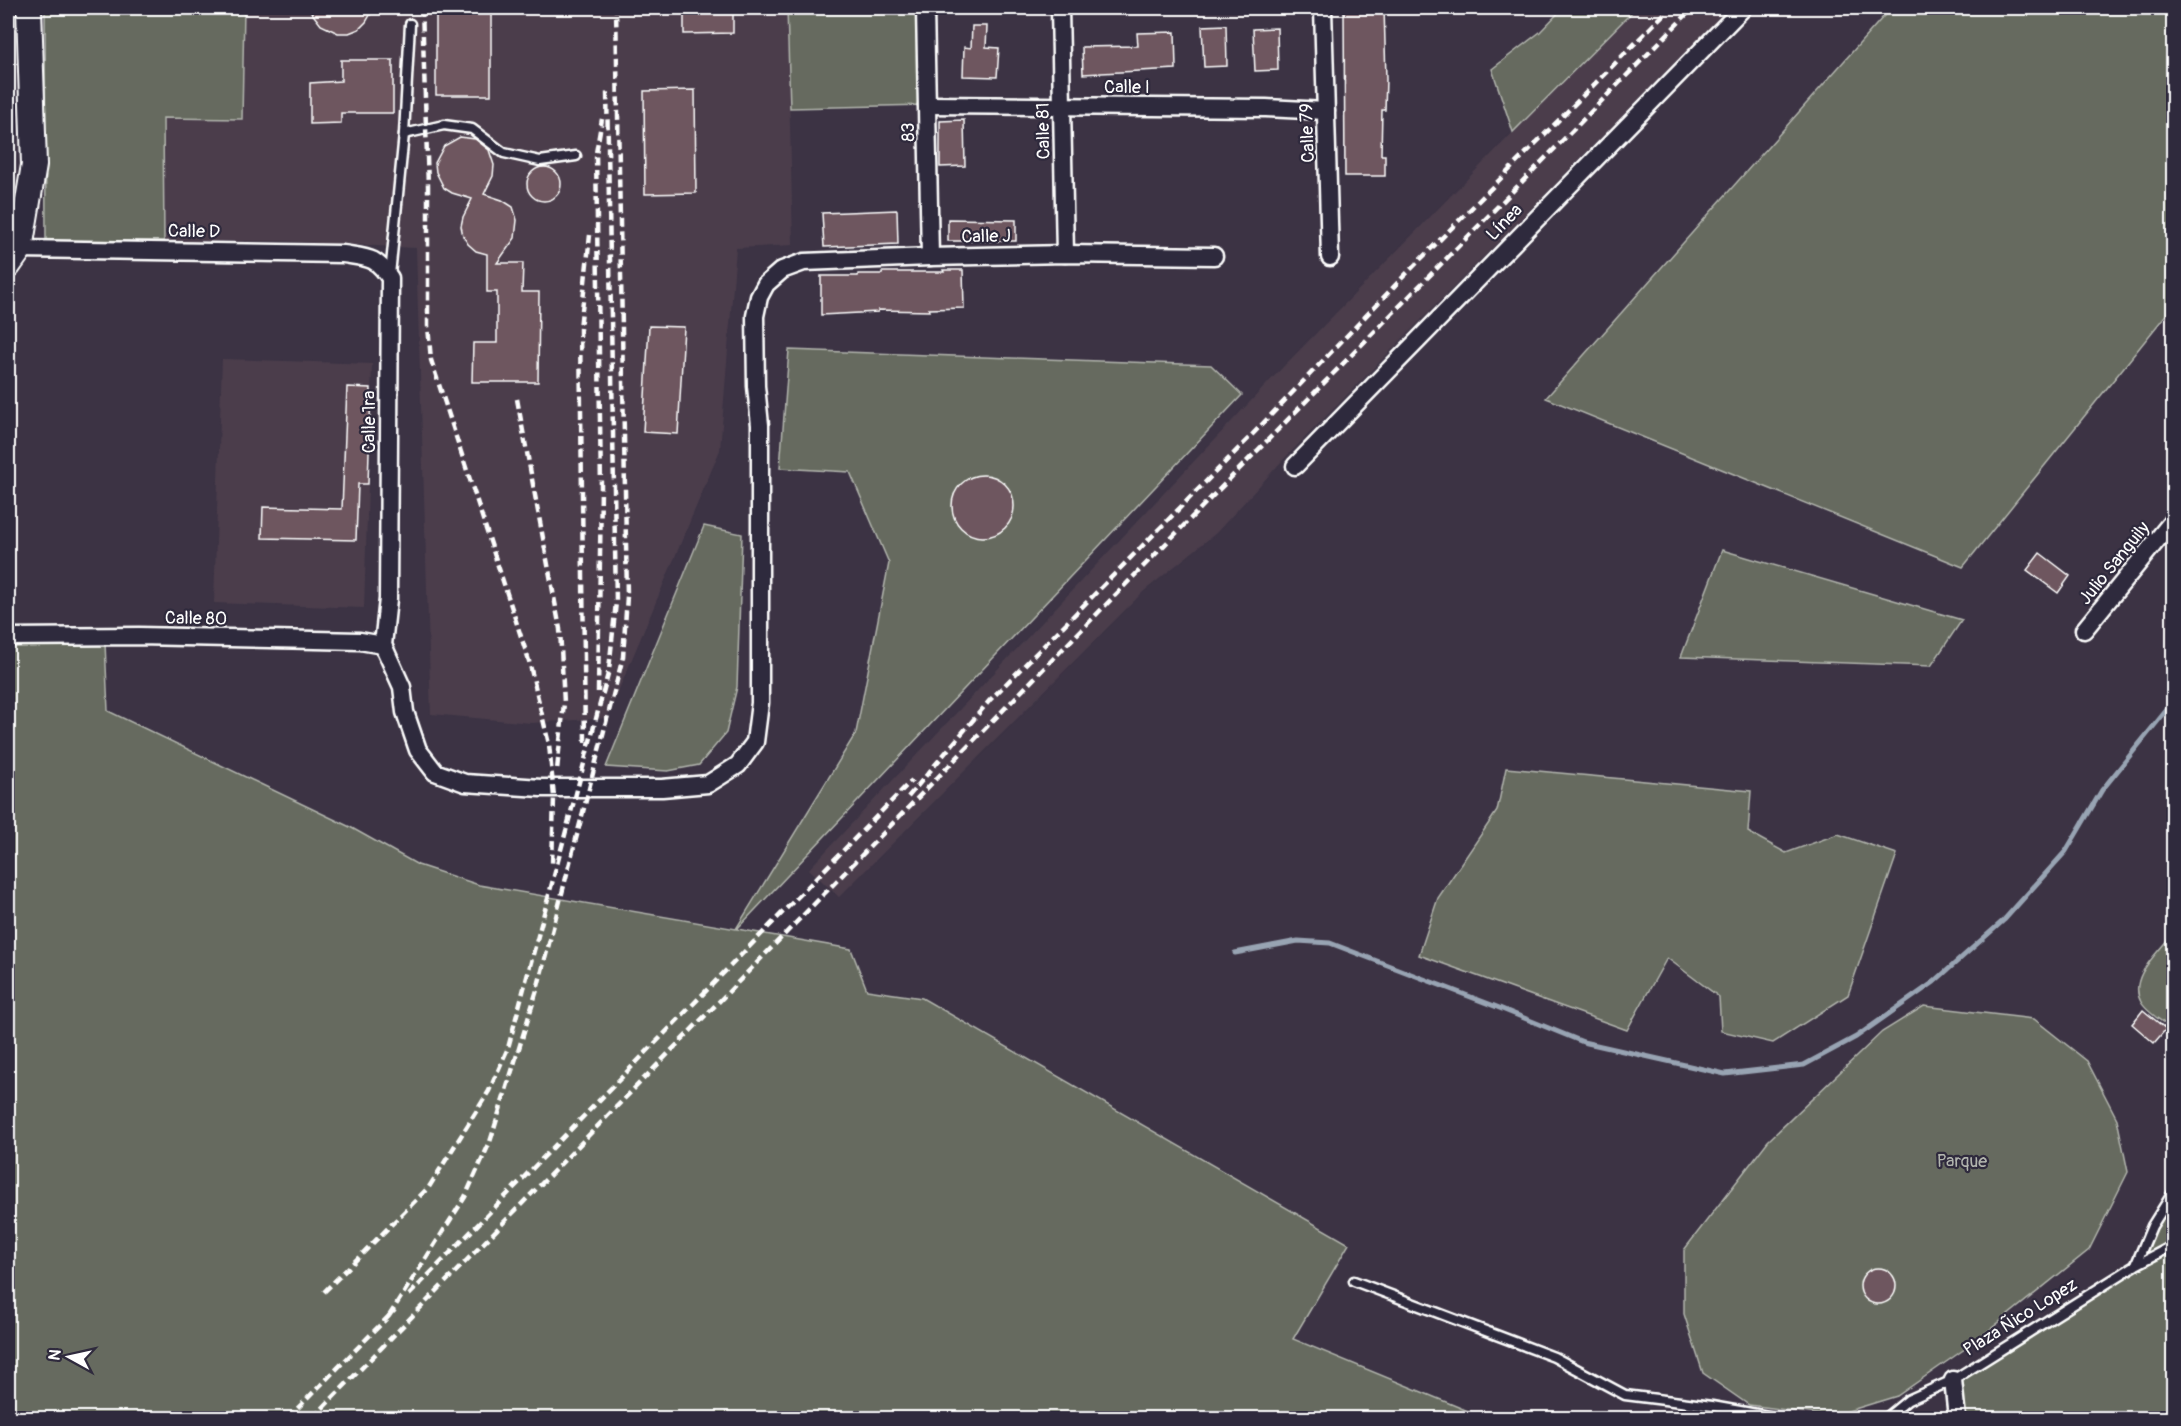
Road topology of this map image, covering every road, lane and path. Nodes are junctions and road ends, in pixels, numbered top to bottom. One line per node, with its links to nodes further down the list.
1 (29, 8): 14 (street)
2 (925, 8): 7 (street, 83)
3 (1060, 8): 8 (street, Calle 81)
4 (1323, 8): 9 (street, Calle 79)
5 (1743, 8): 18 (street, Línea)
6 (410, 24): 10 (lane)
7 (927, 105): 8 (street, Calle I); 15 (street, 83)
8 (1062, 106): 9 (street, Calle I); 12 (street, Calle 81)
9 (1326, 111): 16 (street, Calle 79)
10 (404, 134): 11 (lane); 17 (lane)
11 (576, 156)
12 (1065, 254): 13 (street, Calle J); 15 (street, Calle J)
13 (1214, 256)
14 (14, 257): 17 (street, Calle D)
15 (930, 257): 22 (street, Calle J)
16 (1330, 257)
17 (390, 278): 22 (street, Calle 1ra)
18 (1294, 466)
19 (2174, 519): 20 (street, Julio Sanguily)
20 (2084, 630)
21 (8, 636): 22 (street, Calle 80)
22 (383, 645)
23 (2174, 1191): 25 (lane)
24 (2174, 1245): 25 (lane, Plaza Ñico Lopez)
25 (2136, 1265): 27 (lane, Plaza Ñico Lopez)
26 (1354, 1281): 28 (lane)
27 (1953, 1380): 29 (lane, Plaza Ñico Lopez); 30 (street)
28 (1779, 1419)
29 (1886, 1419)
30 (1957, 1419)

